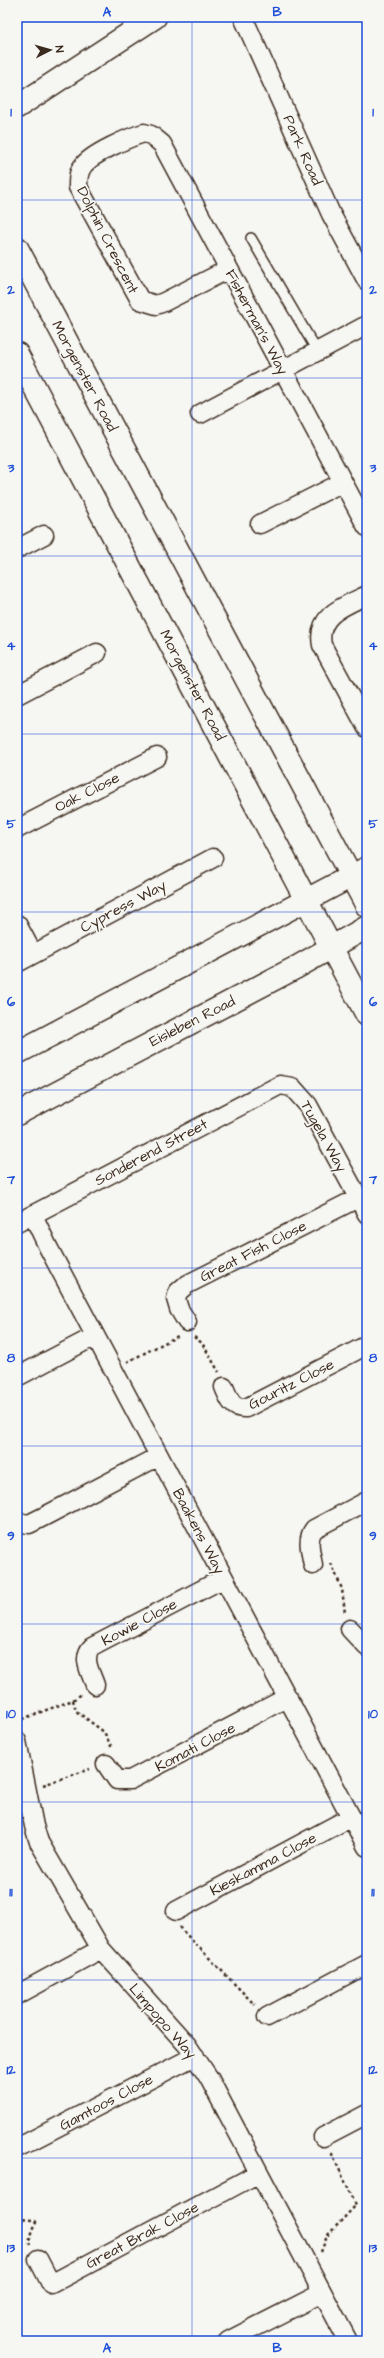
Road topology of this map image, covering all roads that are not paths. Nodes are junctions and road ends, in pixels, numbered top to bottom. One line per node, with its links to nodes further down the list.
1 (155, 17): 3 (main road)
2 (243, 17): 8 (street, Park Road)
3 (17, 107)
4 (135, 136): 7 (street, Fisherman's Way); 7 (street, Dolphin Crescent)
5 (251, 238): 10 (lane)
6 (17, 248): 26 (main road, Morgenster Road)
7 (229, 269): 12 (street, Fisherman's Way)
8 (367, 281)
9 (367, 325): 10 (street)
10 (317, 351): 12 (street)
11 (17, 354): 27 (main road, Morgenster Road)
12 (283, 369): 13 (street); 14 (street, Fisherman's Way)
13 (200, 414)
14 (343, 482): 15 (street); 16 (street, Fisherman's Way)
15 (260, 524)
16 (367, 527)
17 (44, 534): 18 (street)
18 (17, 549)
19 (367, 595): 22 (street)
20 (97, 653): 21 (street)
21 (17, 695)
22 (367, 728)
23 (157, 757): 24 (street, Oak Close)
24 (17, 829)
25 (214, 858): 32 (street, Cypress Way)
26 (359, 872): 27 (main road); 28 (main road, Morgenster Road)
27 (306, 900): 31 (main road, Morgenster Road); 35 (main road)
28 (367, 906)
29 (17, 924): 32 (street)
30 (367, 927): 31 (main road, Eisleben Road)
31 (330, 946): 34 (main road, Morgenster Road); 37 (main road, Eisleben Road)
32 (33, 954): 33 (street, Cypress Way)
33 (17, 962)
34 (367, 1015)
35 (17, 1053)
36 (286, 1085): 38 (street, Tugela Way); 40 (street, Sonderend Street)
37 (17, 1114)
38 (358, 1198): 39 (street, Tugela Way); 41 (street, Great Fish Close)
39 (367, 1214)
40 (25, 1219): 42 (street, Baakens Way)
41 (186, 1331)
42 (95, 1336): 44 (street); 46 (street, Baakens Way)
43 (367, 1345): 45 (street, Gouritz Close)
44 (17, 1377)
45 (224, 1387)
46 (159, 1456): 48 (street); 50 (street, Baakens Way)
47 (367, 1501): 49 (street)
48 (17, 1522)
49 (313, 1565)
50 (224, 1578): 53 (street, Kowie Close); 54 (street, Baakens Way)
51 (350, 1629): 52 (street)
52 (367, 1647)
53 (95, 1685)
54 (288, 1697): 56 (street, Komati Close); 57 (street, Baakens Way)
55 (17, 1741): 60 (street, Limpopo Way)
56 (106, 1764)
57 (351, 1817): 58 (street, Baakens Way); 59 (street, Kieskamma Close)
58 (367, 1847)
59 (176, 1911)
60 (101, 1949): 62 (street); 64 (street, Limpopo Way)
61 (367, 1964): 63 (street)
62 (17, 1995)
63 (268, 2016)
64 (195, 2056): 67 (street, Gamtoos Close); 68 (street, Limpopo Way)
65 (367, 2114): 66 (street)
66 (323, 2137)
67 (17, 2148)
68 (259, 2173): 69 (street, Great Brak Close); 70 (street, Limpopo Way)
69 (35, 2252)
70 (322, 2293): 71 (street); 72 (street, Limpopo Way)
71 (228, 2341)
72 (348, 2341)

